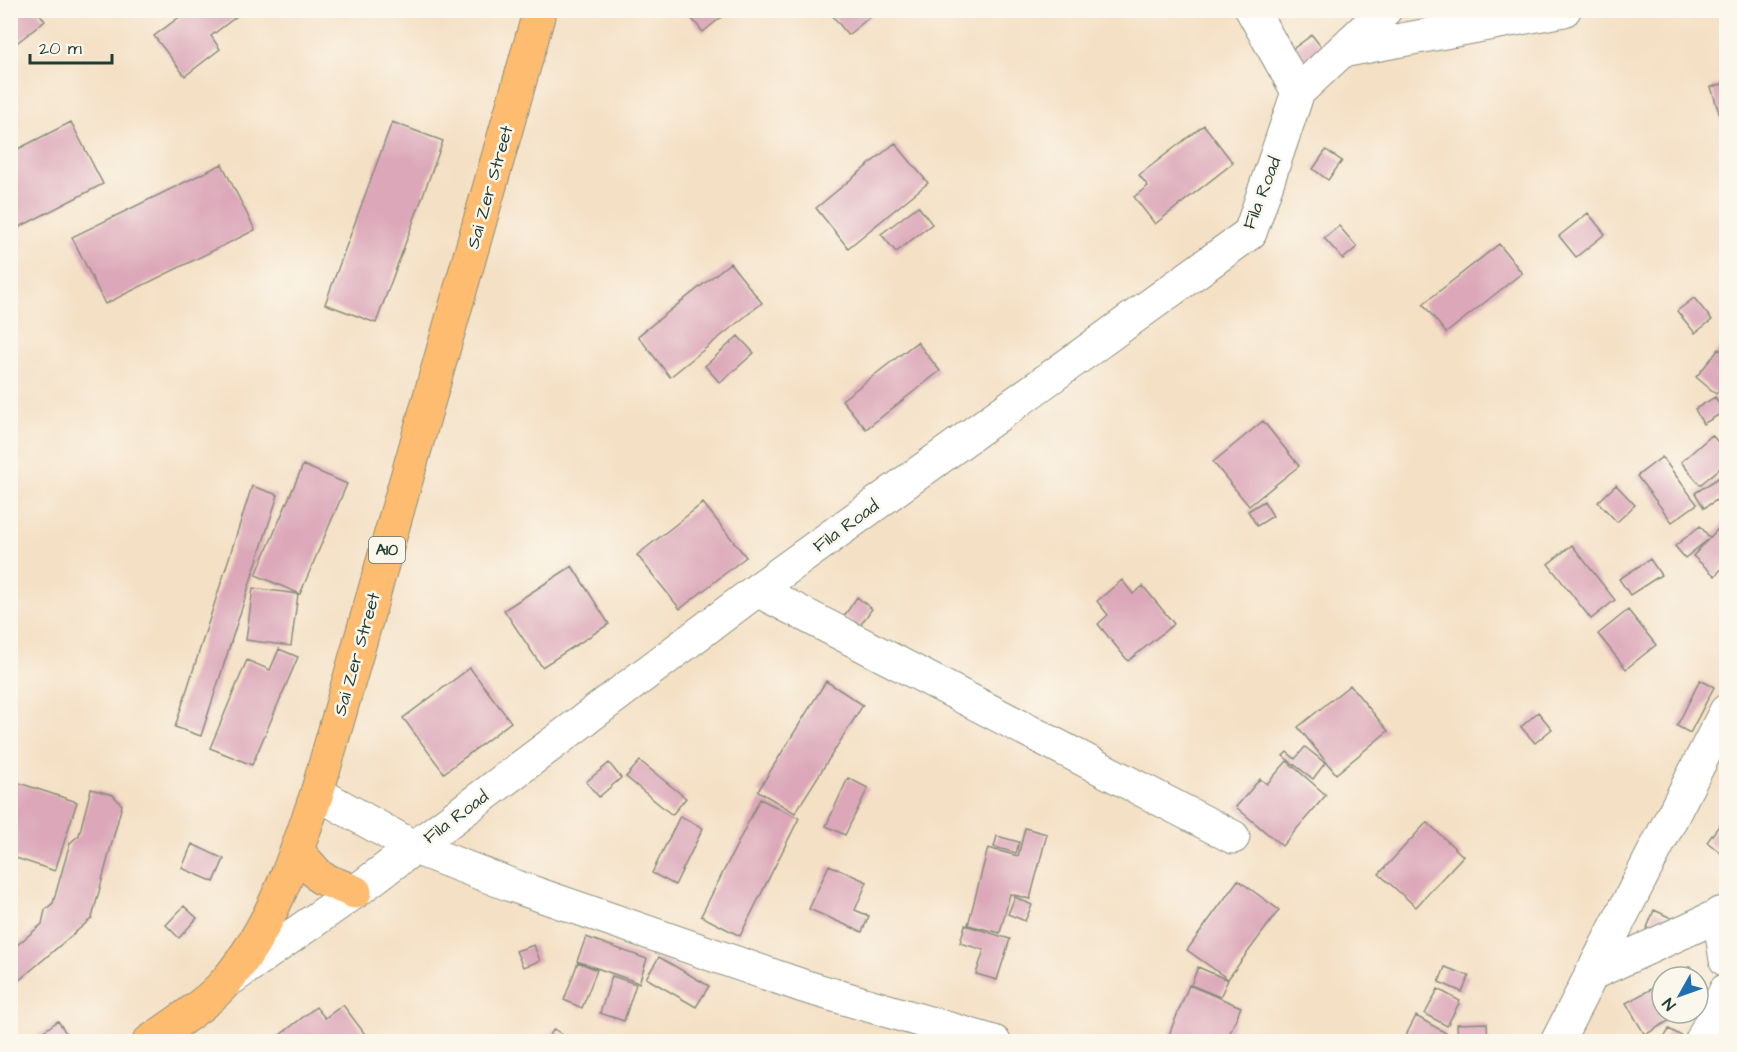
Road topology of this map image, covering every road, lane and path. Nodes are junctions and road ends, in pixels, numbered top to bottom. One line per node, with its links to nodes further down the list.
1 (540, 10): 9 (highway, Sai Zer Street / A10)
2 (1252, 10): 6 (street)
3 (1385, 10): 5 (street, Fila Road)
4 (1564, 10): 5 (street)
5 (1342, 51): 6 (street, Fila Road)
6 (1298, 92): 7 (street, Fila Road)
7 (757, 590): 10 (street); 11 (street, Fila Road)
8 (1726, 711): 16 (street)
9 (317, 793): 11 (street); 12 (highway, Sai Zer Street / A10)
10 (1233, 837)
11 (415, 848): 13 (street, Fila Road); 20 (street)
12 (297, 851): 13 (highway); 17 (highway, Sai Zer Street / A10)
13 (355, 892): 17 (street, Fila Road)
14 (1723, 913): 15 (street); 16 (street)
15 (1726, 960)
16 (1591, 974): 21 (street)
17 (228, 981): 19 (highway, Sai Zer Street / A10)
18 (1726, 990): 22 (street)
19 (148, 1041)
20 (994, 1041)
21 (1557, 1041)
22 (1701, 1041)

